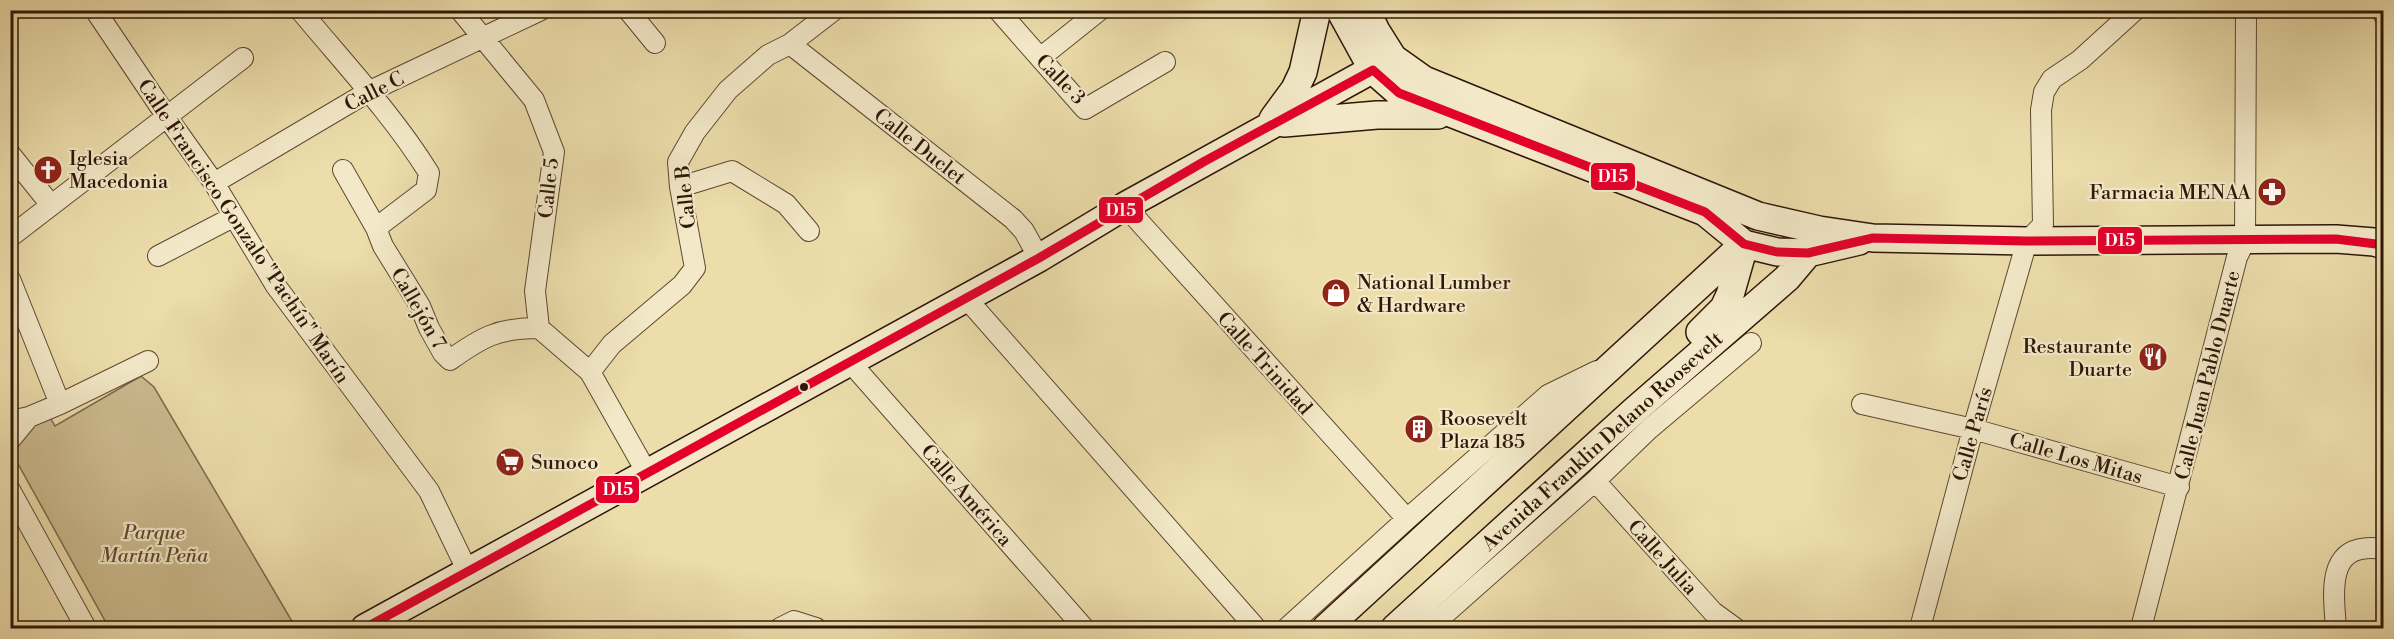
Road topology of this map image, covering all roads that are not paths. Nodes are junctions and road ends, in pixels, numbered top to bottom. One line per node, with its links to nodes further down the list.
1 (96, 10): 25 (street, Calle Francisco Gonzalo "Pachín" Marín)
2 (300, 10): 23 (street)
3 (459, 10): 16 (street, Calle 5)
4 (541, 10): 16 (street, Calle C)
5 (628, 10): 17 (street)
6 (834, 10): 18 (street, Calle B)
7 (998, 10): 20 (street, Calle 3)
8 (1100, 10): 20 (street)
9 (1317, 10): 26 (street)
10 (1340, 10): 22 (street)
11 (1366, 10): 22 (street)
12 (2135, 10): 39 (street, Calle París)
13 (2246, 10): 40 (street, Calle Juan Pablo Duarte)
14 (2383, 10): 15 (street)
15 (2384, 15)
16 (484, 38): 23 (street, Calle C); 48 (street, Calle 5)
17 (655, 43)
18 (790, 44): 30 (street, Calle B); 45 (street, Calle Duclet)
19 (243, 58): 25 (street)
20 (1040, 58): 21 (street, Calle 3)
21 (1165, 62)
22 (1383, 64): 24 (street); 26 (street); 33 (street)
23 (368, 92): 29 (street, Calle C); 35 (street)
24 (1453, 116): 26 (street); 41 (street)
25 (166, 117): 29 (street, Calle Francisco Gonzalo "Pachín" Marín); 31 (street)
26 (1268, 125): 32 (street)
27 (10, 154): 31 (street)
28 (343, 170): 35 (street, Callejón 7)
29 (214, 183): 34 (street, Calle Francisco Gonzalo "Pachín" Marín)
30 (680, 187): 36 (street); 53 (street, Calle B)
31 (51, 205): 37 (street)
32 (1125, 206): 45 (street); 64 (street, Calle Trinidad)
33 (1758, 216): 38 (street); 41 (street)
34 (233, 217): 44 (street); 66 (street, Calle Francisco Gonzalo "Pachín" Marín)
35 (376, 228): 48 (street, Callejón 7)
36 (809, 231)
37 (10, 237)
38 (1873, 238): 39 (street); 43 (street)
39 (2027, 241): 40 (street); 58 (street, Calle París)
40 (2245, 241): 42 (street); 62 (street, Calle Juan Pablo Duarte)
41 (1744, 244): 43 (street); 50 (street); 57 (street)
42 (2384, 245)
43 (1808, 253): 57 (street, Avenida Franklin Delano Roosevelt)
44 (158, 256)
45 (1039, 258): 47 (street)
46 (10, 279): 54 (street)
47 (966, 298): 52 (street); 72 (street)
48 (539, 328): 53 (street)
49 (1751, 344): 57 (street)
50 (1623, 357): 64 (street); 74 (street)
51 (147, 361): 54 (street)
52 (850, 362): 60 (street); 71 (street, Calle América)
53 (590, 372): 60 (street)
54 (60, 404): 56 (street)
55 (1862, 404): 58 (street, Calle Los Mitas)
56 (20, 419): 59 (street)
57 (1642, 420): 61 (street); 75 (street, Avenida Franklin Delano Roosevelt)
58 (1973, 429): 62 (street, Calle Los Mitas); 78 (street, Calle París)
59 (10, 440)
60 (647, 473): 66 (street)
61 (1595, 481): 76 (street); 77 (street, Calle Julia)
62 (2179, 487): 79 (street, Calle Juan Pablo Duarte)
63 (10, 490): 67 (street)
64 (1407, 519): 73 (street)
65 (2377, 548): 80 (street)
66 (468, 572): 68 (street)
67 (86, 628)
68 (365, 628)
69 (780, 628): 70 (street)
70 (815, 628)
71 (1084, 628)
72 (1256, 628)
73 (1287, 628)
74 (1326, 628)
75 (1395, 628)
76 (1429, 628)
77 (1735, 628)
78 (1920, 628)
79 (2141, 628)
80 (2336, 628)

